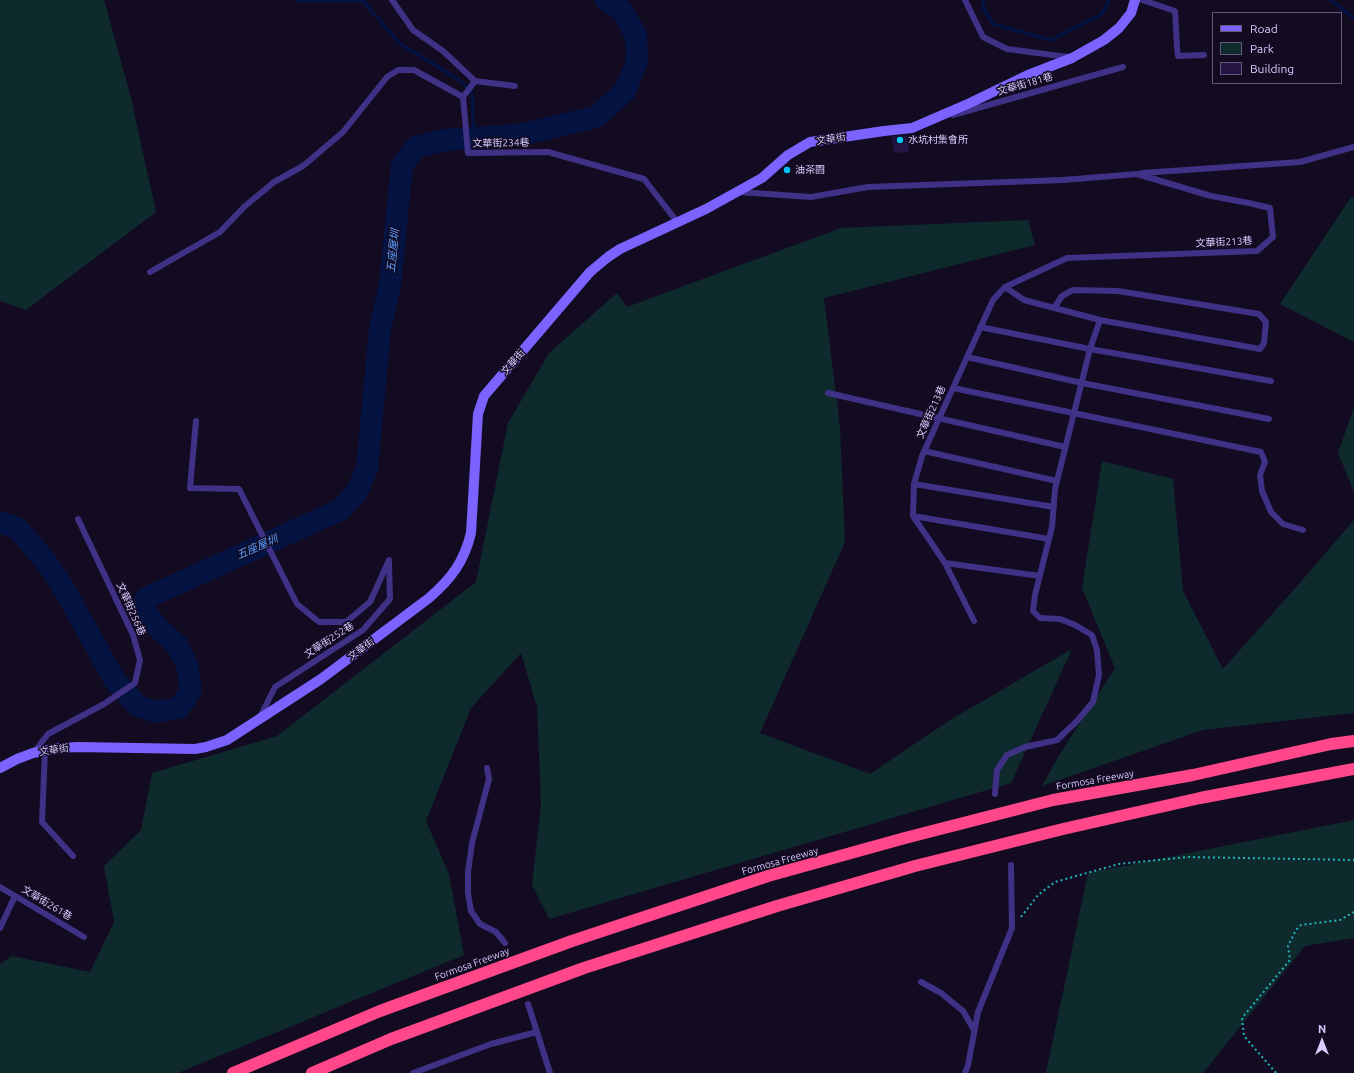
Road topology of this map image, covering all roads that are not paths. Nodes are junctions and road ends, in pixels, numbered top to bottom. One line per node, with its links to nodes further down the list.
1 (392, 0): 8 (lane)
2 (965, 0): 6 (lane)
3 (1135, 0): 6 (street, 文華街)
4 (1142, 0): 5 (lane)
5 (1204, 56)
6 (1072, 58): 11 (street, 文華街)
7 (1123, 67): 11 (lane, 文華街181巷)
8 (473, 82): 9 (lane); 10 (lane)
9 (515, 86)
10 (463, 98): 15 (lane, 文華街234巷); 16 (lane)
11 (933, 120): 14 (street, 文華街)
12 (1354, 147): 13 (lane)
13 (1137, 174): 14 (lane, 文華街213巷); 17 (lane, 文華街213巷)
14 (736, 192): 15 (street, 文華街)
15 (678, 223): 43 (street, 文華街)
16 (150, 272)
17 (1005, 287): 18 (lane); 20 (lane, 文華街213巷)
18 (1054, 308): 19 (lane); 19 (lane)
19 (1100, 320): 21 (lane)
20 (980, 327): 21 (lane); 22 (lane, 文華街213巷)
21 (1090, 349): 23 (lane); 24 (lane)
22 (967, 357): 24 (lane); 25 (lane, 文華街213巷)
23 (1271, 381)
24 (1082, 383): 27 (lane); 29 (lane)
25 (952, 388): 27 (lane); 28 (lane, 文華街213巷)
26 (828, 393): 28 (lane)
27 (1074, 413): 31 (lane); 38 (lane)
28 (939, 418): 31 (lane); 32 (lane, 文華街213巷)
29 (1269, 419)
30 (196, 421): 43 (lane, 文華街252巷)
31 (1065, 447): 33 (lane)
32 (924, 451): 33 (lane); 34 (lane, 文華街213巷)
33 (1057, 481): 35 (lane)
34 (914, 484): 35 (lane); 36 (lane, 文華街213巷)
35 (1054, 507): 39 (lane)
36 (913, 516): 39 (lane); 40 (lane)
37 (78, 519): 46 (lane, 文華街256巷)
38 (1303, 530)
39 (1049, 539): 41 (lane)
40 (945, 562): 41 (lane); 42 (lane)
41 (1040, 576): 50 (lane)
42 (974, 621)
43 (258, 720): 45 (street, 文華街)
44 (1354, 741): 62 (highway, Formosa Freeway)
45 (45, 750): 46 (street, 文華街); 51 (lane)
46 (33, 754): 47 (street, 文華街)
47 (0, 768)
48 (487, 768): 57 (lane)
49 (1354, 769): 63 (highway)
50 (995, 794)
51 (74, 856)
52 (1011, 865): 60 (lane)
53 (0, 887): 54 (lane, 文華街261巷)
54 (15, 896): 55 (lane); 56 (lane, 文華街261巷)
55 (0, 928)
56 (84, 937)
57 (505, 942)
58 (921, 982): 60 (lane)
59 (528, 1004): 61 (lane)
60 (974, 1030): 66 (lane)
61 (537, 1032): 64 (lane); 65 (lane)
62 (233, 1073)
63 (312, 1073)
64 (413, 1073)
65 (550, 1073)
66 (965, 1073)

